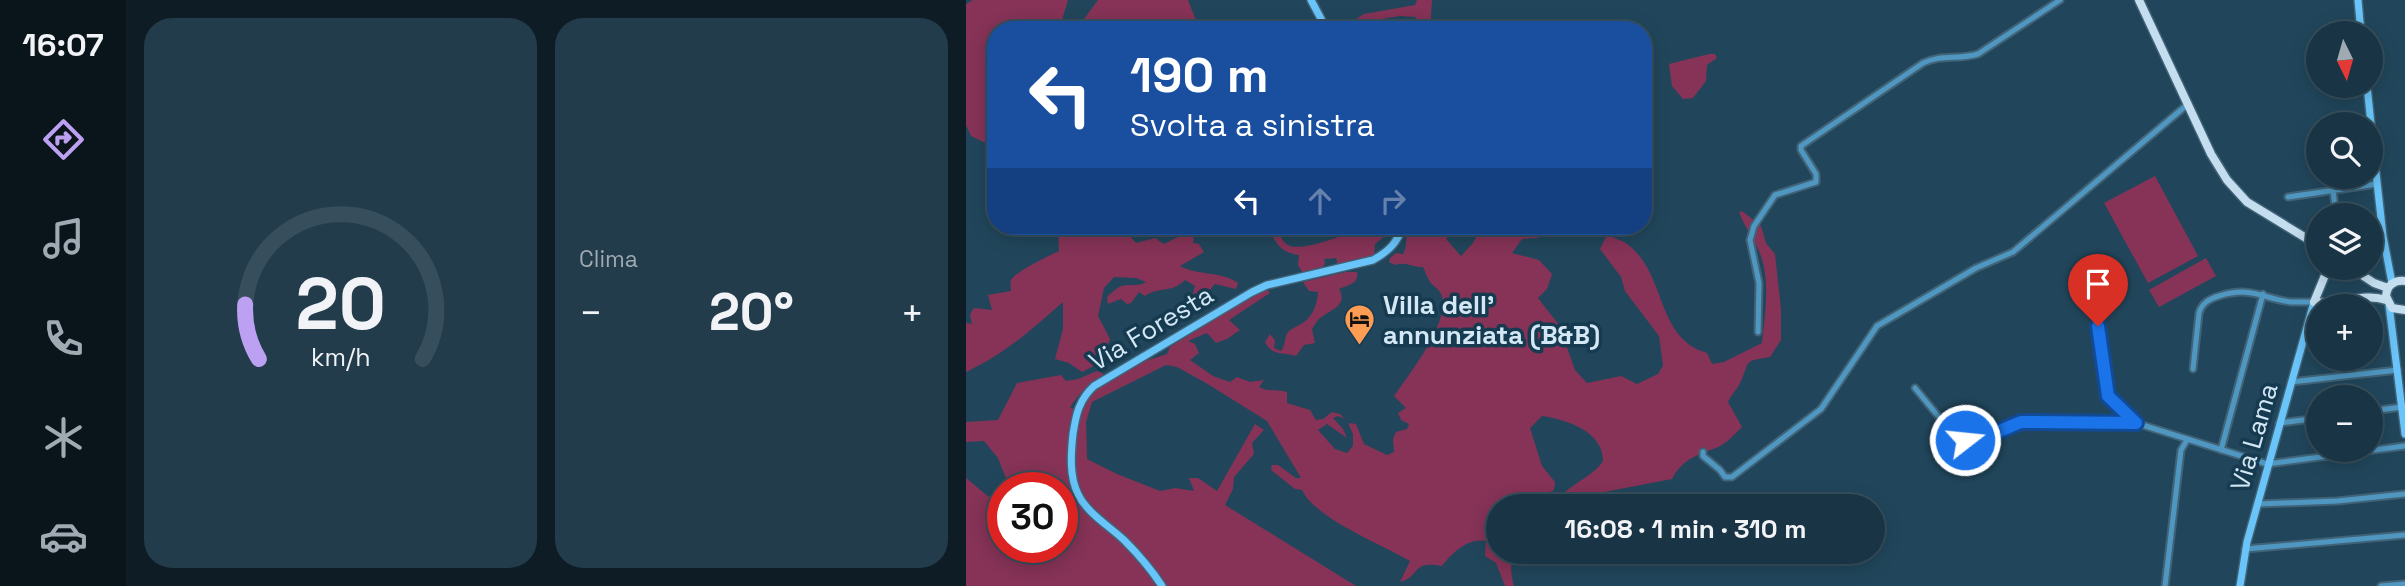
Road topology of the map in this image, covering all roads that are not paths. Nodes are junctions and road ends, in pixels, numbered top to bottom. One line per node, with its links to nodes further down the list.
1 (1311, 0): 5 (main road)
2 (2060, 0): 25 (street)
3 (2138, 0): 7 (main road)
4 (2358, 0): 6 (main road)
5 (1322, 21)
6 (2360, 21)
7 (2188, 104): 14 (main road); 42 (street)
8 (2340, 189): 10 (street)
9 (2378, 189): 15 (main road)
10 (2333, 190): 11 (street); 12 (street)
11 (2288, 197)
12 (2335, 203)
13 (1399, 235): 49 (main road, Via Foresta)
14 (2306, 238)
15 (2387, 251): 17 (main road); 19 (main road)
16 (2369, 280): 18 (main road)
17 (2404, 281): 19 (main road)
18 (2375, 284): 19 (main road); 21 (main road)
19 (2390, 285): 23 (main road)
20 (2263, 294): 22 (street); 29 (street); 41 (street)
21 (2374, 294)
22 (2306, 302)
23 (2394, 306): 30 (main road)
24 (2098, 326): 36 (street)
25 (1758, 331)
26 (2306, 331): 28 (main road, Via Lama)
27 (2306, 340): 28 (street)
28 (2303, 342): 31 (main road, Via Lama)
29 (2193, 369)
30 (2398, 370): 31 (street); 33 (main road)
31 (2291, 382): 37 (main road, Via Lama)
32 (1915, 388): 36 (street)
33 (2402, 407): 34 (street); 38 (main road)
34 (2383, 409)
35 (2306, 420): 37 (street)
36 (2136, 423): 39 (street)
37 (2279, 423): 43 (main road, Via Lama)
38 (2405, 434)
39 (2187, 440): 41 (street); 50 (street)
40 (2405, 446): 43 (street)
41 (2221, 450): 43 (street)
42 (1703, 452)
43 (2267, 464): 45 (main road, Via Lama)
44 (2405, 494): 45 (street)
45 (2257, 504): 47 (main road, Via Lama)
46 (2405, 535): 47 (street)
47 (2245, 549): 51 (main road, Via Lama)
48 (2405, 584): 52 (street)
49 (1162, 586)
50 (2165, 586)
51 (2240, 586)
52 (2381, 586)

